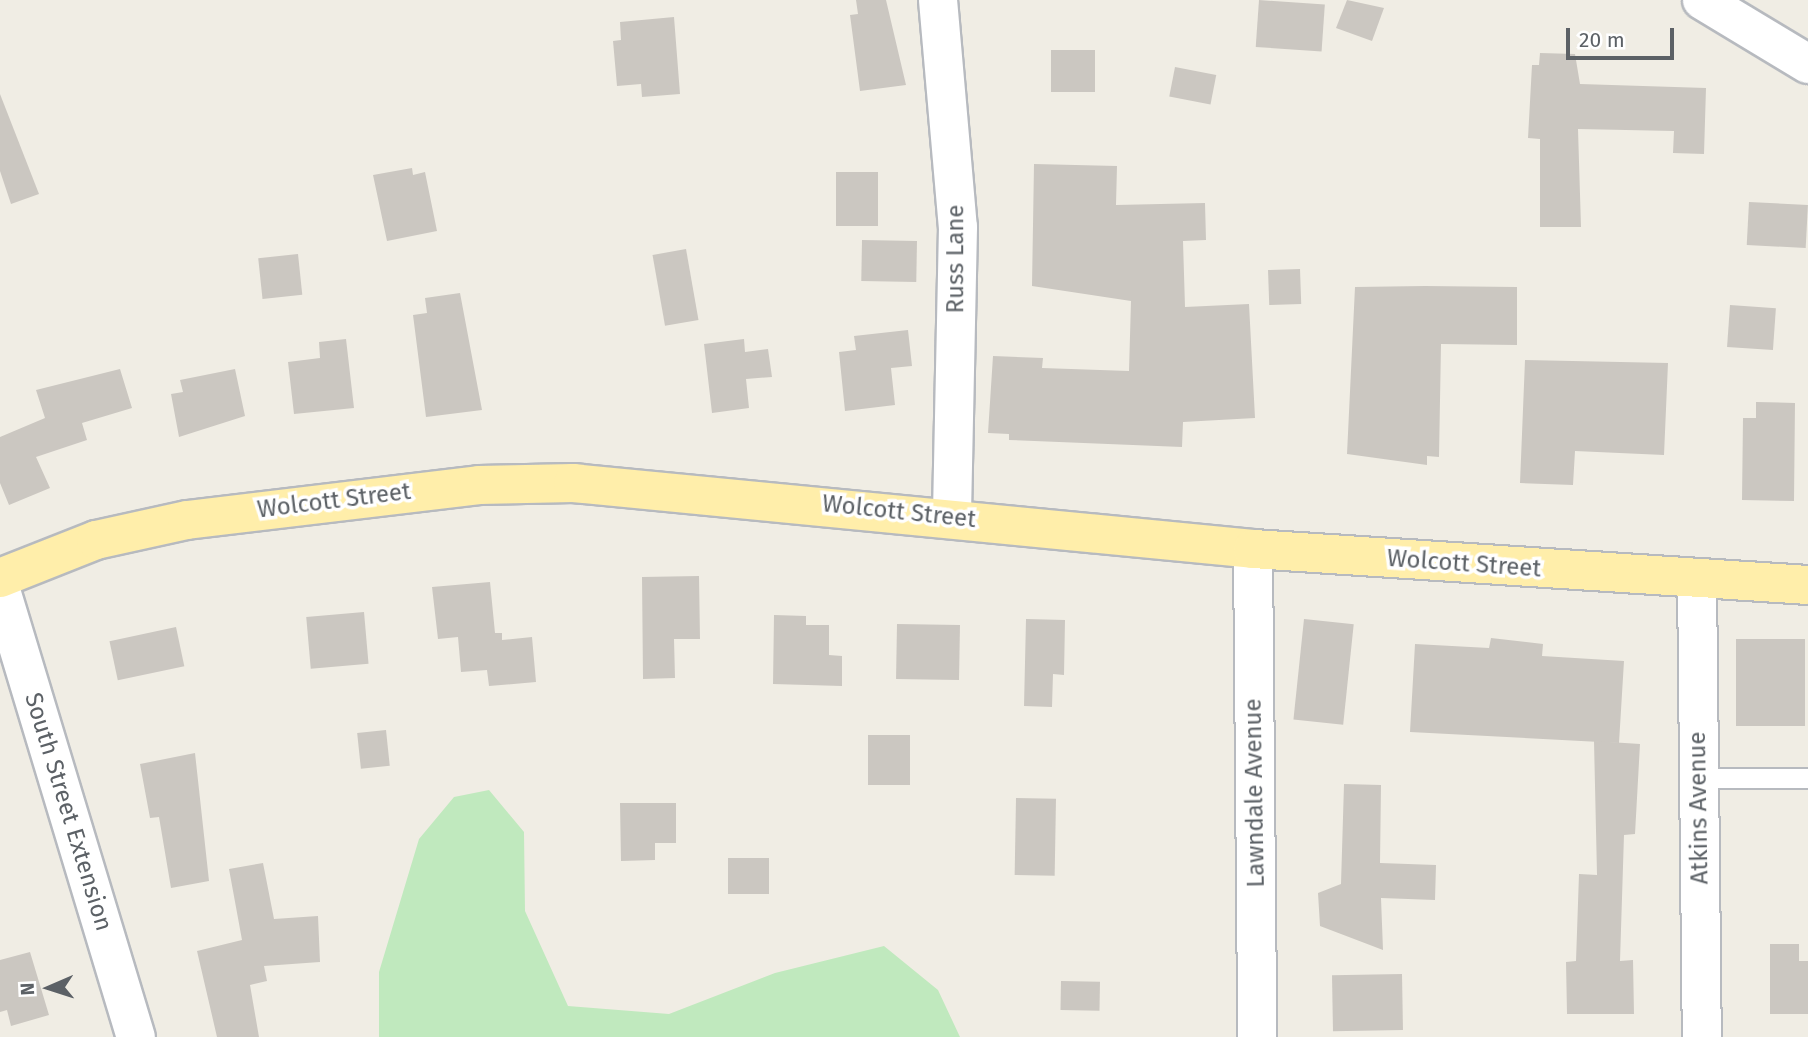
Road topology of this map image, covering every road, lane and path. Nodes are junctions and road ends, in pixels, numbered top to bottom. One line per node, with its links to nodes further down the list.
1 (938, 0): 4 (street, Russ Lane)
2 (1702, 0): 3 (street)
3 (1808, 64)
4 (951, 518): 5 (main road, Wolcott Street); 6 (main road, Wolcott Street)
5 (1253, 549): 7 (main road, Wolcott Street); 13 (street, Lawndale Avenue)
6 (0, 578)
7 (1697, 578): 8 (main road, Wolcott Street); 10 (street, Atkins Avenue)
8 (1808, 584)
9 (0, 587): 12 (street, South Street Extension)
10 (1699, 778): 11 (lane); 14 (street, Atkins Avenue)
11 (1808, 778)
12 (136, 1037)
13 (1258, 1037)
14 (1702, 1037)

